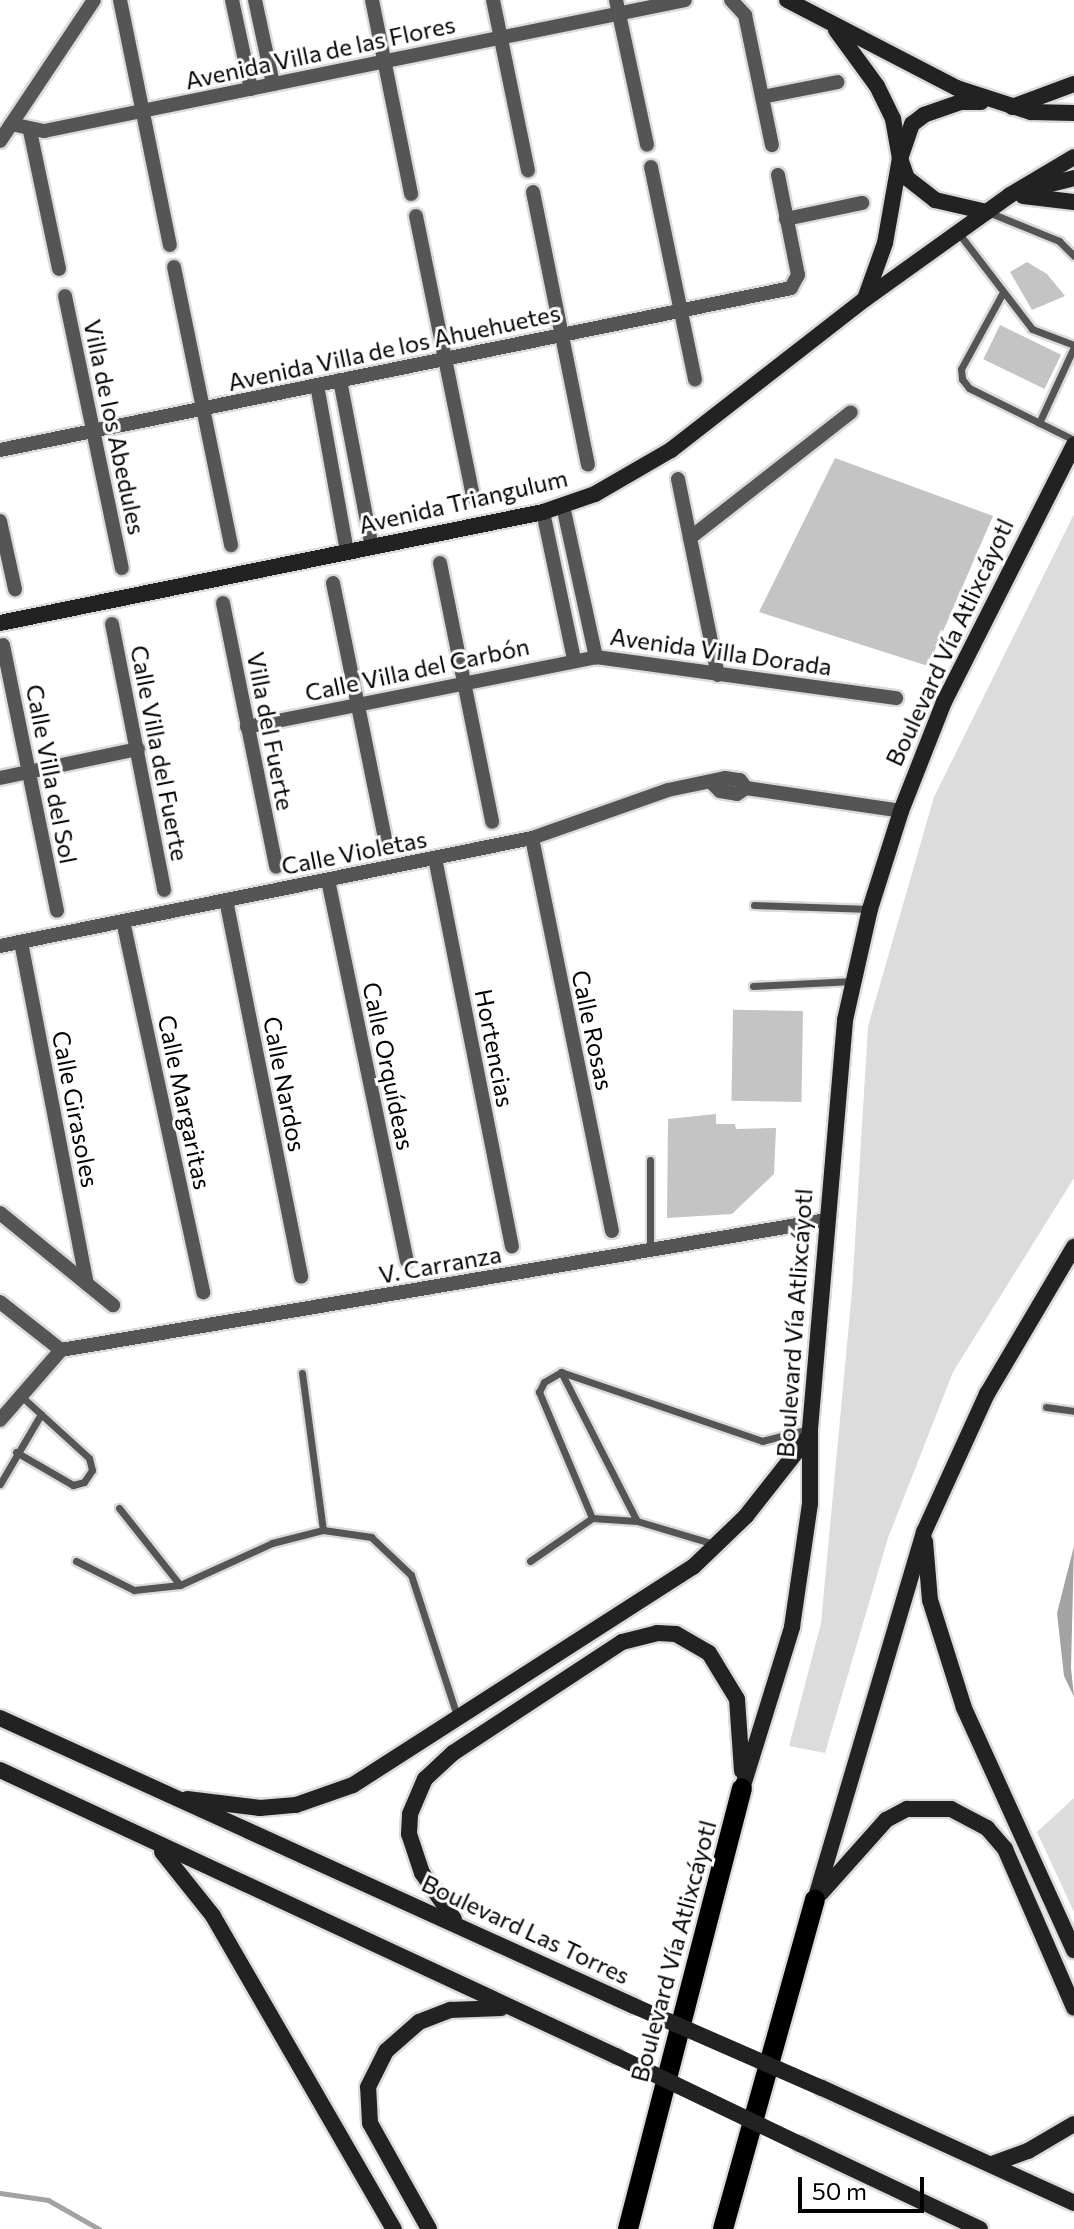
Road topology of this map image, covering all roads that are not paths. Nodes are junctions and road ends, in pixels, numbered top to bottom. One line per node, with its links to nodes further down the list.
1 (94, 0): 23 (street)
2 (120, 0): 21 (street)
3 (232, 0): 17 (street)
4 (255, 0): 15 (street)
5 (372, 0): 13 (street)
6 (493, 0): 12 (street)
7 (685, 0): 10 (street, Avenida Villa de las Flores)
8 (731, 0): 18 (street)
9 (787, 0): 11 (main road)
10 (618, 7): 12 (street, Avenida Villa de las Flores); 26 (street)
11 (833, 26): 19 (main road); 29 (main road)
12 (501, 38): 13 (street, Avenida Villa de las Flores); 31 (street)
13 (385, 62): 15 (street, Avenida Villa de las Flores); 35 (street)
14 (838, 82): 18 (street)
15 (273, 84): 17 (street, Avenida Villa de las Flores)
16 (1074, 84): 20 (main road)
17 (251, 89): 21 (street, Avenida Villa de las Flores)
18 (762, 97): 27 (street)
19 (994, 102): 20 (main road); 29 (main road)
20 (1011, 107): 22 (main road)
21 (143, 111): 24 (street, Avenida Villa de las Flores); 43 (street)
22 (1071, 114)
23 (11, 124): 24 (street); 25 (street)
24 (30, 131): 46 (street)
25 (0, 141)
26 (647, 145)
27 (772, 145)
28 (1074, 157): 36 (main road, Avenida Triangulum)
29 (900, 158): 39 (main road); 49 (main road)
30 (651, 167): 50 (street)
31 (528, 170)
32 (778, 175): 41 (street)
33 (1074, 178): 36 (main road)
34 (533, 192): 51 (street)
35 (411, 194)
36 (1010, 195): 37 (main road); 39 (main road, Avenida Triangulum)
37 (1074, 202)
38 (862, 203): 41 (street)
39 (987, 212): 42 (main road, Avenida Triangulum); 44 (lane)
40 (416, 216): 53 (street)
41 (786, 219): 50 (street, Avenida Villa de los Ahuehuetes)
42 (960, 235): 47 (lane); 49 (main road, Avenida Triangulum)
43 (170, 245)
44 (1074, 256)
45 (174, 267): 57 (street)
46 (59, 269)
47 (1002, 294): 52 (lane); 59 (lane)
48 (65, 296): 60 (street, Villa de los Abedules)
49 (865, 299): 66 (main road, Avenida Triangulum)
50 (680, 310): 51 (street, Avenida Villa de los Ahuehuetes); 55 (street)
51 (562, 335): 53 (street, Avenida Villa de los Ahuehuetes); 63 (street)
52 (1074, 346): 59 (lane)
53 (445, 359): 54 (street, Avenida Villa de los Ahuehuetes); 65 (street)
54 (340, 380): 56 (street, Avenida Villa de los Ahuehuetes); 71 (street)
55 (695, 380)
56 (317, 385): 57 (street, Avenida Villa de los Ahuehuetes); 72 (street)
57 (203, 408): 60 (street, Avenida Villa de los Ahuehuetes); 70 (street)
58 (851, 412): 69 (street)
59 (1039, 423): 61 (lane)
60 (93, 431): 62 (street, Avenida Villa de los Ahuehuetes); 74 (street, Villa de los Abedules)
61 (1074, 442): 91 (main road, Boulevard Vía Atlixcáyotl)
62 (0, 450)
63 (588, 465)
64 (678, 479): 69 (street)
65 (473, 497)
66 (563, 506): 67 (main road, Avenida Triangulum); 81 (street, Avenida Villa Dorada)
67 (543, 512): 71 (main road, Avenida Triangulum); 82 (street, Avenida Villa Dorada)
68 (0, 521): 76 (street)
69 (690, 538): 83 (street)
70 (231, 545)
71 (372, 547): 72 (main road, Avenida Triangulum)
72 (347, 552): 78 (main road, Avenida Triangulum)
73 (440, 563): 84 (street)
74 (122, 568)
75 (333, 583): 86 (street)
76 (15, 589)
77 (223, 603): 87 (street, Villa del Fuerte)
78 (0, 623)
79 (112, 624): 88 (street, Calle Villa del Fuerte)
80 (3, 645): 89 (street, Calle Villa del Sol)
81 (596, 657): 82 (street, Calle Villa del Carbón); 83 (street, Avenida Villa Dorada)
82 (574, 659): 84 (street, Calle Villa del Carbón)
83 (718, 675): 85 (street, Avenida Villa Dorada)
84 (464, 682): 86 (street, Calle Villa del Carbón); 92 (street)
85 (896, 698)
86 (358, 704): 87 (street, Calle Villa del Carbón); 94 (street)
87 (247, 727): 96 (street, Villa del Fuerte)
88 (138, 749): 89 (street); 98 (street, Calle Villa del Fuerte)
89 (29, 772): 90 (street); 102 (street, Calle Villa del Sol)
90 (0, 778)
91 (901, 811): 93 (street, Calle Violetas); 101 (main road, Boulevard Vía Atlixcáyotl)
92 (492, 822)
93 (532, 838): 95 (street, Calle Violetas); 111 (street, Calle Rosas)
94 (386, 844)
95 (435, 858): 97 (street, Calle Violetas); 112 (street, Hortencias)
96 (276, 867)
97 (328, 880): 99 (street, Calle Violetas); 115 (street, Calle Orquídeas)
98 (164, 890)
99 (226, 900): 103 (street, Calle Violetas); 116 (street, Calle Nardos)
100 (754, 905): 101 (lane)
101 (870, 909): 106 (main road, Boulevard Vía Atlixcáyotl)
102 (57, 911)
103 (123, 921): 104 (street, Calle Violetas); 118 (street, Calle Margaritas)
104 (21, 942): 105 (street, Calle Violetas); 117 (street, Calle Girasoles)
105 (0, 946)
106 (853, 981): 107 (lane); 110 (main road, Boulevard Vía Atlixcáyotl)
107 (753, 986)
108 (650, 1160): 114 (lane)
109 (0, 1213): 117 (street)
110 (826, 1220): 114 (street, V. Carranza); 129 (main road, Boulevard Vía Atlixcáyotl)
111 (612, 1231)
112 (512, 1246)
113 (1074, 1247): 136 (main road)
114 (650, 1250): 121 (street, V. Carranza)
115 (407, 1261)
116 (301, 1277)
117 (87, 1284): 120 (street)
118 (203, 1292)
119 (0, 1302): 121 (street)
120 (113, 1305)
121 (61, 1350): 124 (street)
122 (561, 1372): 129 (lane); 133 (lane); 134 (lane)
123 (302, 1373): 135 (lane)
124 (21, 1396): 127 (lane); 128 (street)
125 (1046, 1407): 126 (lane)
126 (1074, 1411)
127 (41, 1414): 130 (lane); 130 (lane)
128 (0, 1420)
129 (810, 1433): 137 (main road); 144 (main road, Boulevard Vía Atlixcáyotl)
130 (16, 1452): 131 (lane)
131 (0, 1484)
132 (119, 1508): 140 (lane)
133 (592, 1518): 134 (lane); 139 (lane)
134 (637, 1521): 137 (lane)
135 (323, 1530): 140 (lane); 142 (lane)
136 (924, 1532): 147 (main road); 149 (main road)
137 (720, 1545): 142 (main road)
138 (76, 1561): 140 (lane)
139 (530, 1561)
140 (180, 1585)
141 (0, 1718): 145 (main road, Boulevard Las Torres)
142 (458, 1718): 145 (main road)
143 (0, 1770): 146 (main road)
144 (742, 1789): 148 (main road); 154 (main road, Boulevard Vía Atlixcáyotl)
145 (187, 1799): 148 (main road, Boulevard Las Torres)
146 (158, 1847): 150 (main road); 156 (main road)
147 (815, 1900): 151 (main road); 160 (main road)
148 (455, 1921): 153 (main road, Boulevard Las Torres, bridge)
149 (1074, 1950)
150 (506, 2008): 157 (main road); 161 (main road, bridge)
151 (1074, 2008)
152 (1074, 2124): 153 (main road)
153 (992, 2164): 155 (main road, Boulevard Las Torres)
154 (635, 2199): 158 (main road); 159 (main road, Boulevard Vía Atlixcáyotl)
155 (1074, 2203)
156 (394, 2229)
157 (429, 2229)
158 (621, 2229)
159 (628, 2229)
160 (723, 2229)
161 (980, 2229)

